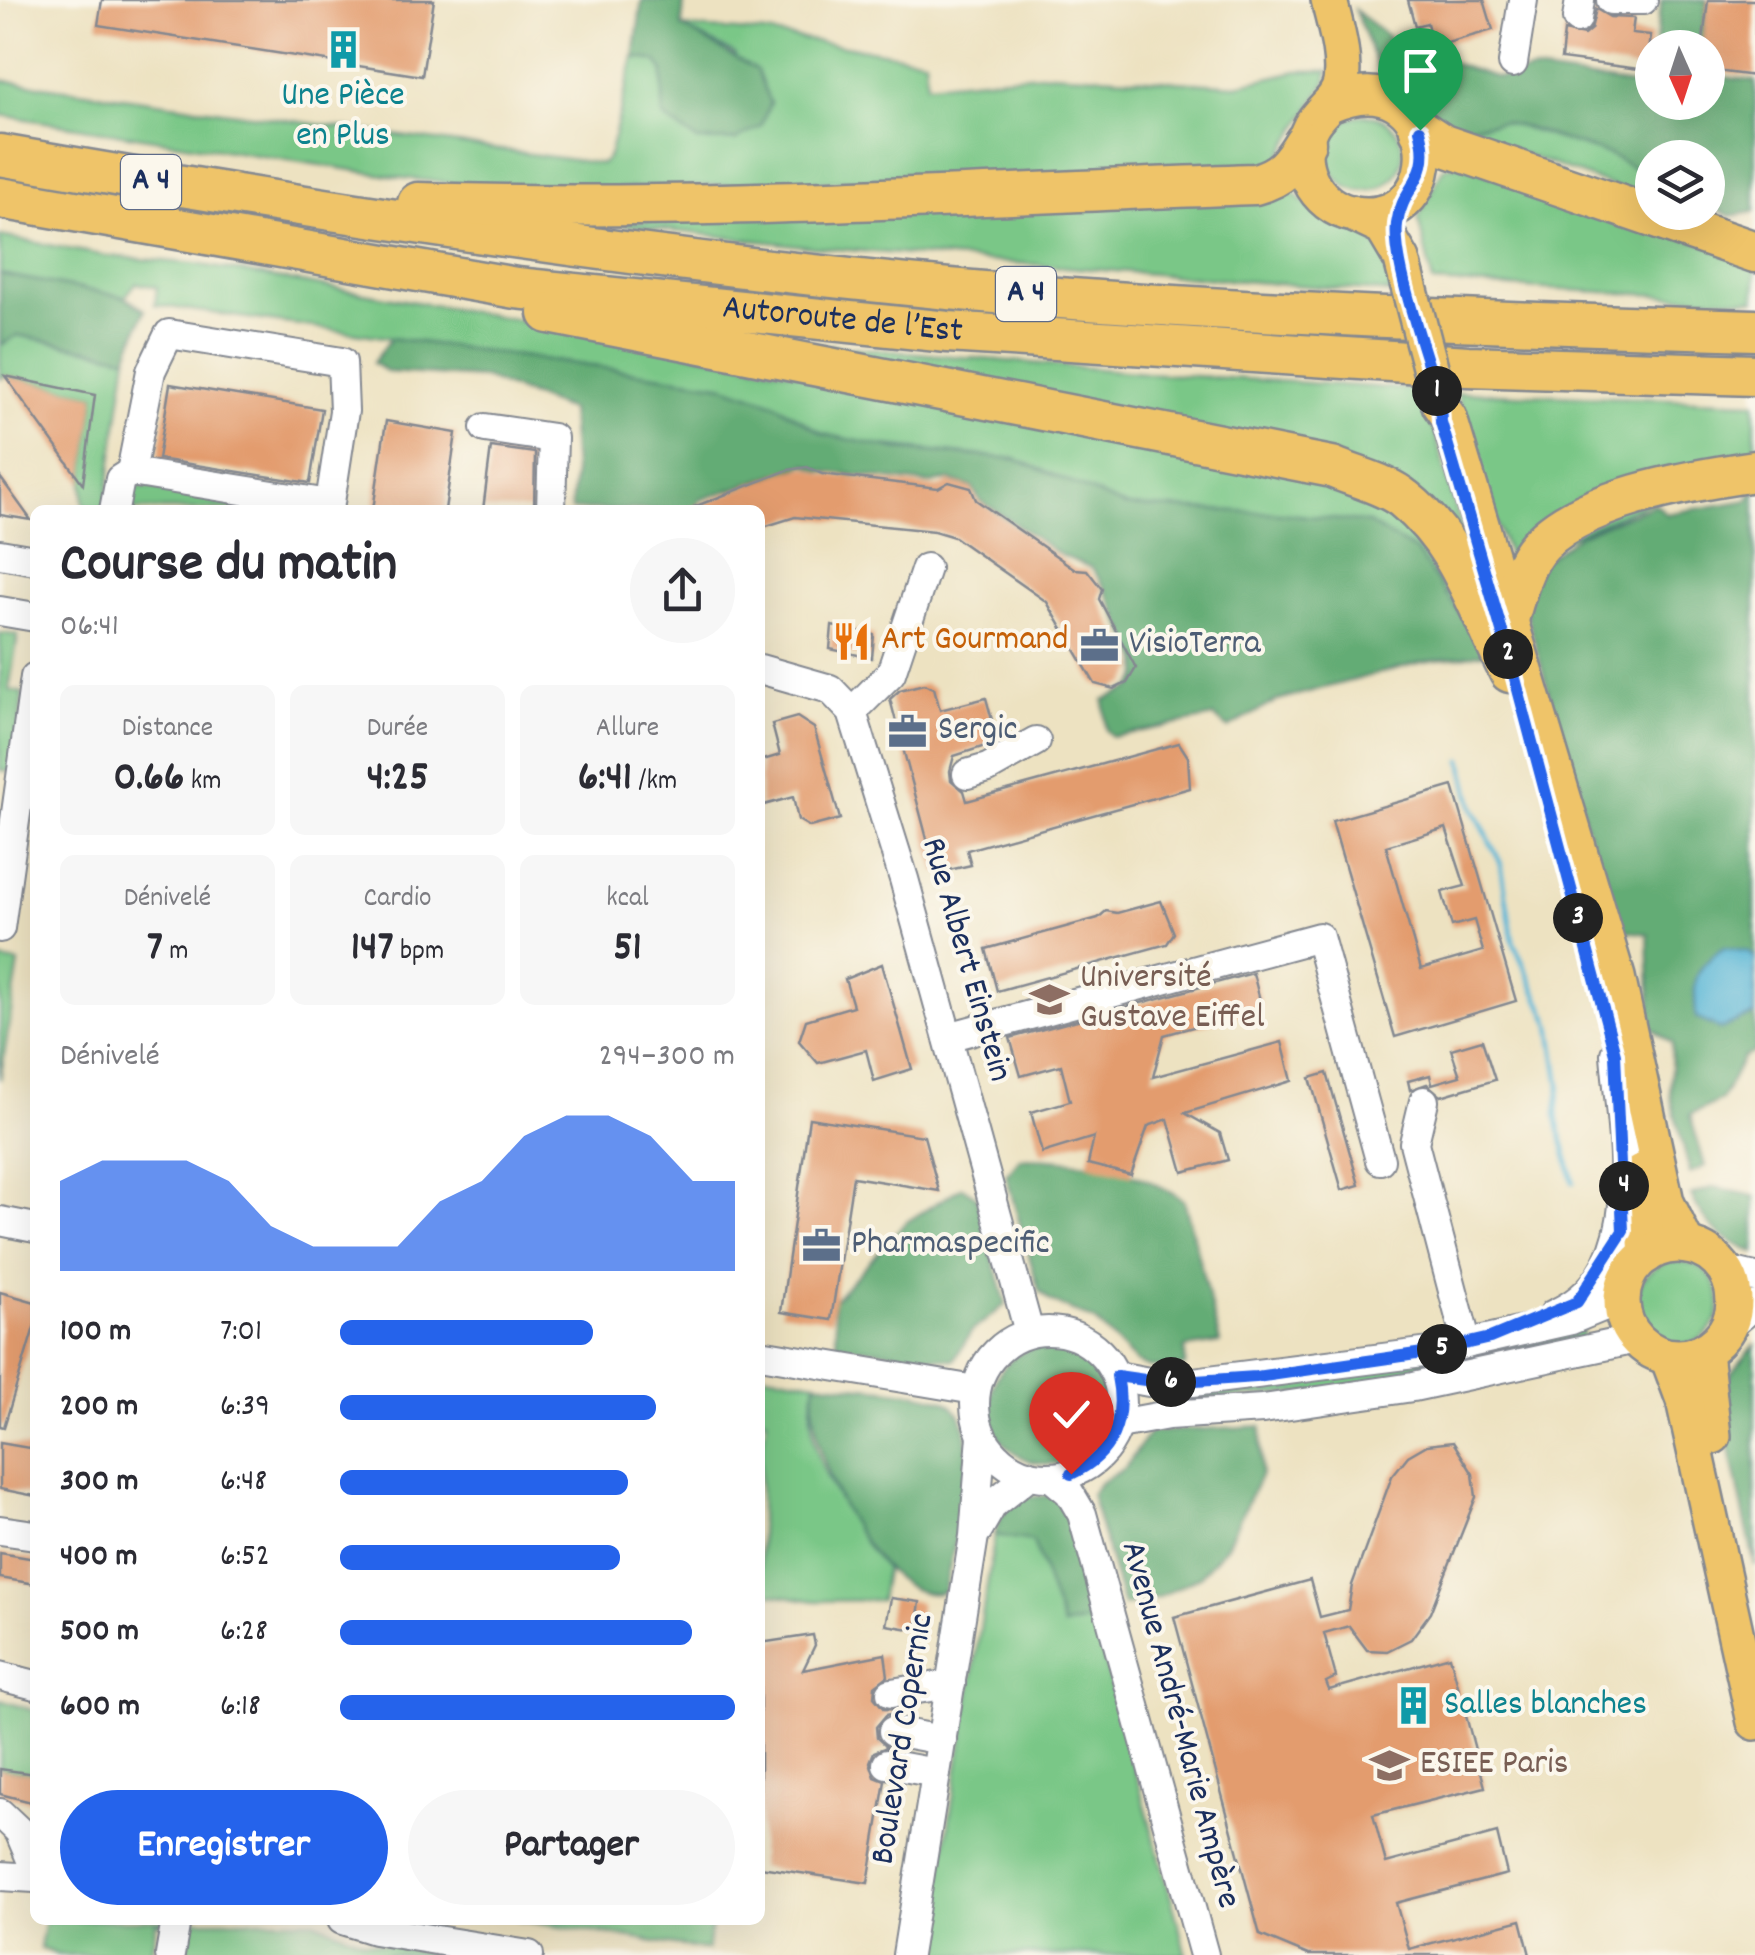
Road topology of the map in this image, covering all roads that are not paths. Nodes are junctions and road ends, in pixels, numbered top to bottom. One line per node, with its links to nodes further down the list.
1 (1330, 0): 6 (main road); 7 (main road)
2 (1523, 0): 5 (street)
3 (1611, 0): 4 (street)
4 (1643, 0)
5 (1513, 63)
6 (1386, 98): 7 (main road); 8 (main road)
7 (1330, 104): 9 (main road)
8 (1420, 130): 12 (main road); 15 (highway)
9 (1305, 142): 13 (highway); 14 (main road)
10 (0, 156): 13 (highway, Autoroute de l’Est / A 4)
11 (0, 198): 17 (highway, Autoroute de l’Est / A 4)
12 (1405, 200): 14 (main road); 16 (main road)
13 (301, 208): 18 (highway, Autoroute de l’Est / A 4)
14 (1351, 214): 16 (main road)
15 (1755, 252)
16 (1402, 260): 20 (main road, bridge)
17 (516, 288): 19 (highway, Autoroute de l’Est / A 4); 35 (highway)
18 (1755, 330)
19 (1755, 375)
20 (1440, 404): 33 (main road); 35 (main road)
21 (485, 428): 27 (street)
22 (1755, 470): 33 (highway)
23 (131, 472): 24 (street); 25 (street); 26 (street)
24 (115, 505)
25 (325, 505)
26 (331, 505)
27 (551, 505)
28 (0, 554): 29 (street)
29 (30, 559)
30 (926, 568): 36 (street)
31 (0, 611): 32 (street)
32 (30, 616)
33 (1509, 616): 47 (main road)
34 (765, 670): 36 (street)
35 (1510, 672): 42 (main road)
36 (852, 712): 41 (street, Rue Albert Einstein)
37 (30, 713): 40 (street)
38 (1036, 741): 39 (street)
39 (967, 774)
40 (0, 928)
41 (948, 1037): 44 (street); 52 (street, Rue Albert Einstein)
42 (1615, 1054): 48 (main road); 55 (street)
43 (1424, 1101): 55 (street)
44 (1380, 1160)
45 (0, 1221): 46 (street)
46 (30, 1227)
47 (1687, 1246): 48 (main road); 49 (main road)
48 (1647, 1255): 50 (main road)
49 (1740, 1274): 54 (main road)
50 (1622, 1299): 53 (main road); 55 (street)
51 (1755, 1305): 54 (street)
52 (1029, 1332): 58 (street); 59 (street)
53 (1636, 1339): 57 (main road); 60 (street)
54 (1716, 1340): 57 (main road); 68 (main road)
55 (1478, 1341): 58 (street)
56 (765, 1355): 59 (street)
57 (1668, 1356): 73 (main road)
58 (1117, 1376): 60 (street)
59 (975, 1390): 61 (street)
60 (1119, 1424): 62 (street)
61 (982, 1436): 63 (street); 67 (street, Boulevard Copernic)
62 (1086, 1467): 63 (street); 64 (street, Avenue André-Marie Ampère)
63 (1041, 1476): 64 (street, Avenue André-Marie Ampère); 67 (street, Boulevard Copernic)
64 (1082, 1514): 88 (street, Avenue André-Marie Ampère)
65 (0, 1530): 66 (street)
66 (30, 1534)
67 (974, 1536): 71 (street, Boulevard Copernic)
68 (1755, 1647)
69 (0, 1676): 70 (street)
70 (30, 1684)
71 (951, 1684): 72 (street); 75 (street, Boulevard Copernic)
72 (891, 1693)
73 (1755, 1722)
74 (893, 1731): 75 (street)
75 (942, 1740): 77 (street, Boulevard Copernic)
76 (888, 1764): 77 (street)
77 (936, 1773): 87 (street, Boulevard Copernic)
78 (0, 1813): 79 (street)
79 (30, 1857)
80 (0, 1876): 81 (street)
81 (30, 1878)
82 (175, 1925): 85 (street)
83 (391, 1925): 84 (street)
84 (431, 1929): 86 (street)
85 (170, 1955)
86 (529, 1955)
87 (907, 1955)
88 (1204, 1955)

